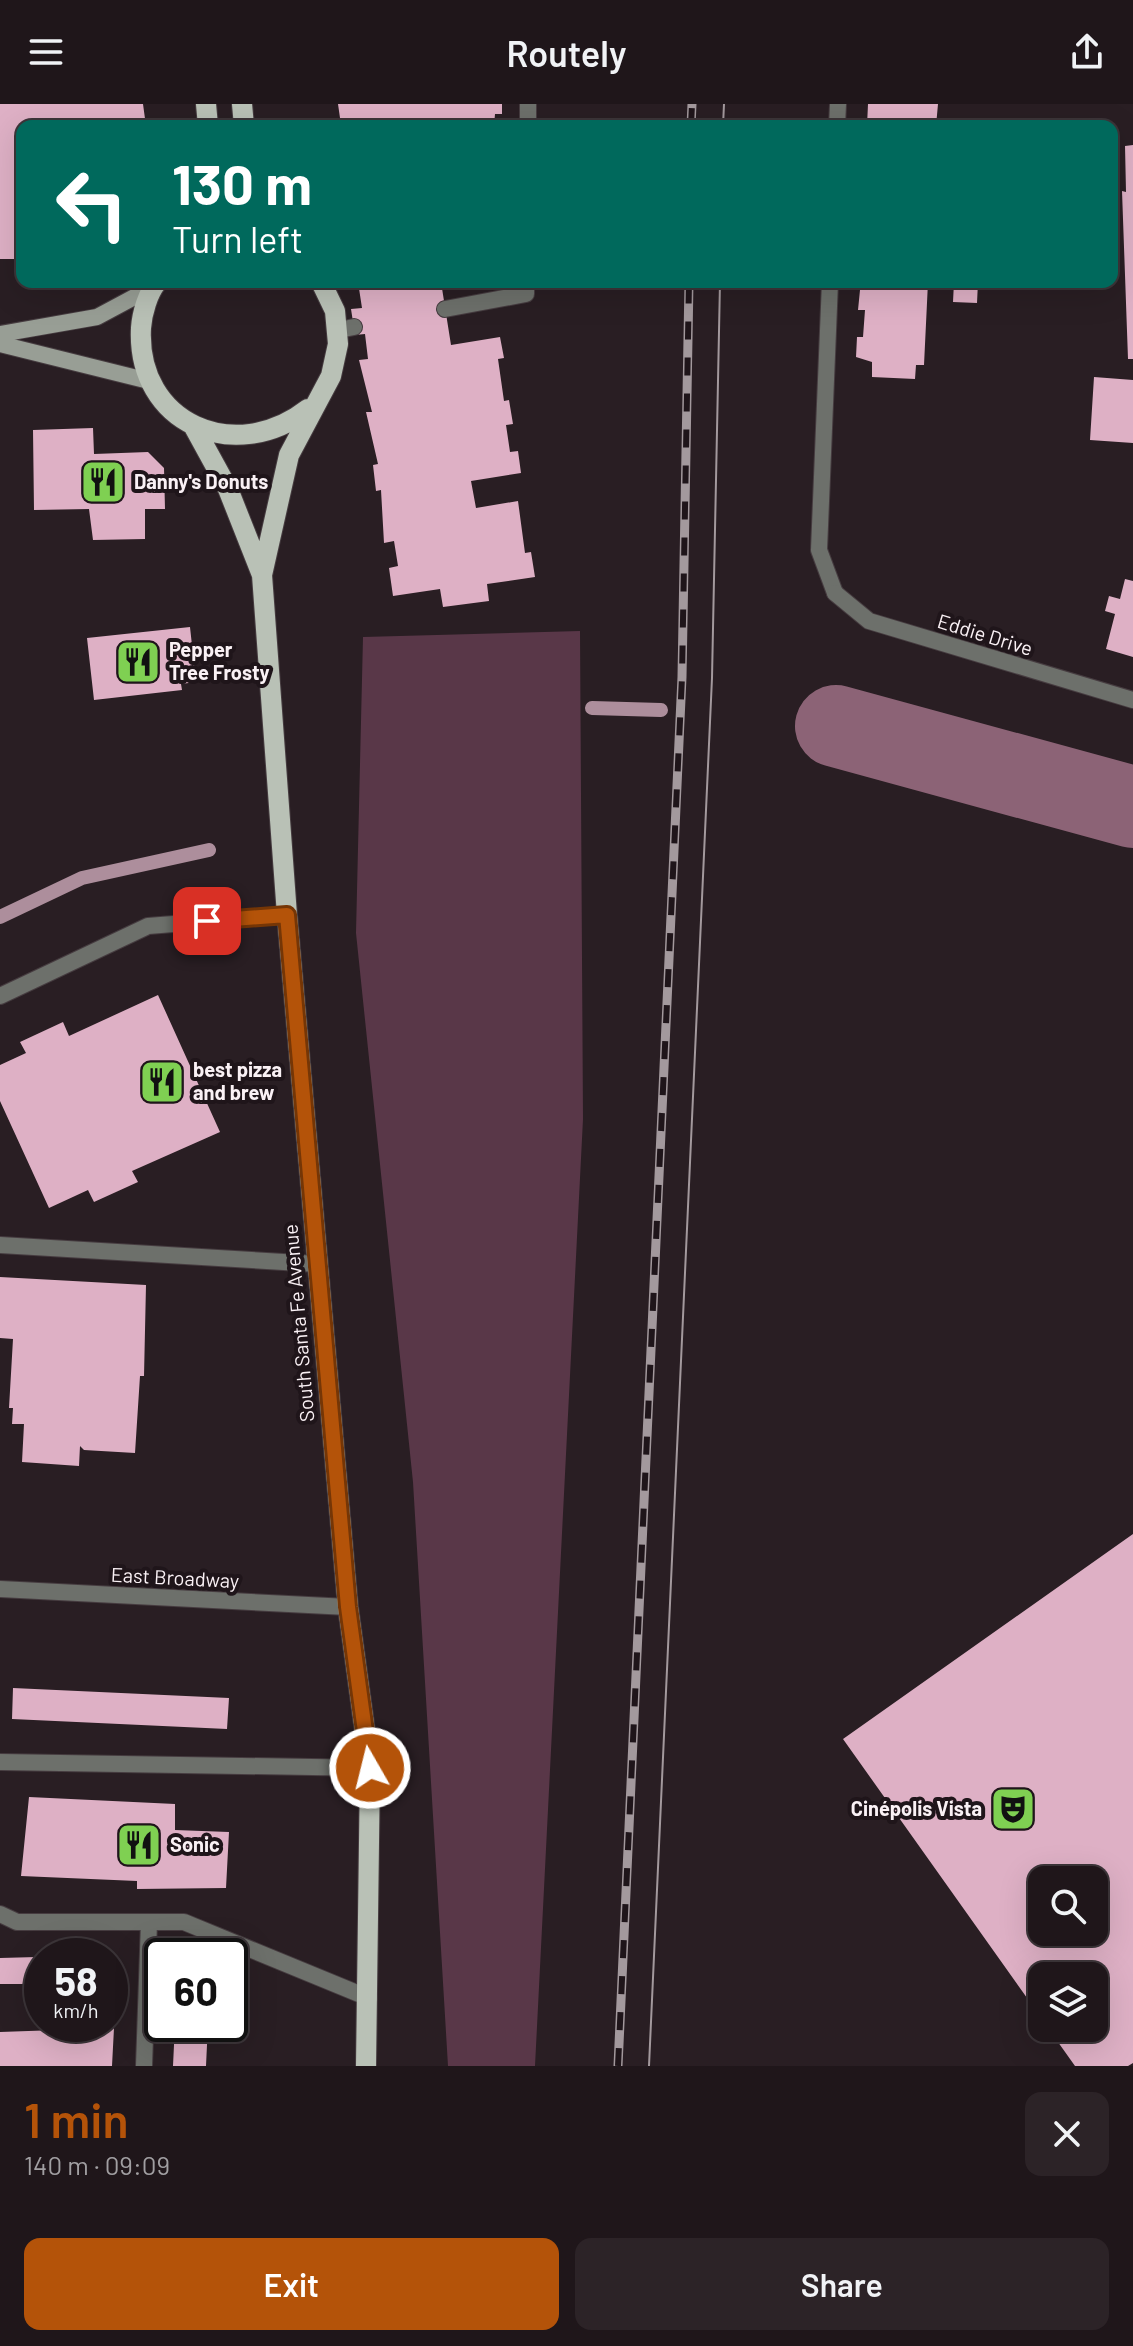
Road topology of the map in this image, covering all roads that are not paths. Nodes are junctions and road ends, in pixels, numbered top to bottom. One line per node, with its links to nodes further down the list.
1 (150, 288): 7 (main road)
2 (154, 288): 9 (main road, South Santa Fe Avenue)
3 (324, 288): 10 (main road, South Santa Fe Avenue)
4 (526, 288): 6 (street)
5 (830, 288): 13 (street, Eddie Drive)
6 (445, 309)
7 (0, 334)
8 (0, 344): 9 (main road)
9 (149, 381): 11 (main road, South Santa Fe Avenue)
10 (314, 404): 11 (main road, South Santa Fe Avenue); 12 (main road, South Santa Fe Avenue)
11 (194, 427): 12 (main road, South Santa Fe Avenue)
12 (262, 575): 14 (main road, South Santa Fe Avenue)
13 (1133, 700)
14 (287, 915): 15 (street); 17 (main road, South Santa Fe Avenue)
15 (0, 996)
16 (0, 1245): 17 (street)
17 (317, 1264): 19 (main road, South Santa Fe Avenue)
18 (0, 1589): 19 (street, East Broadway)
19 (348, 1607): 21 (main road, South Santa Fe Avenue)
20 (0, 1762): 21 (street)
21 (370, 1768): 24 (main road, South Santa Fe Avenue)
22 (0, 1914): 23 (street)
23 (149, 1922): 24 (street); 25 (street)
24 (369, 1998): 26 (main road, South Santa Fe Avenue)
25 (144, 2066)
26 (366, 2066)

